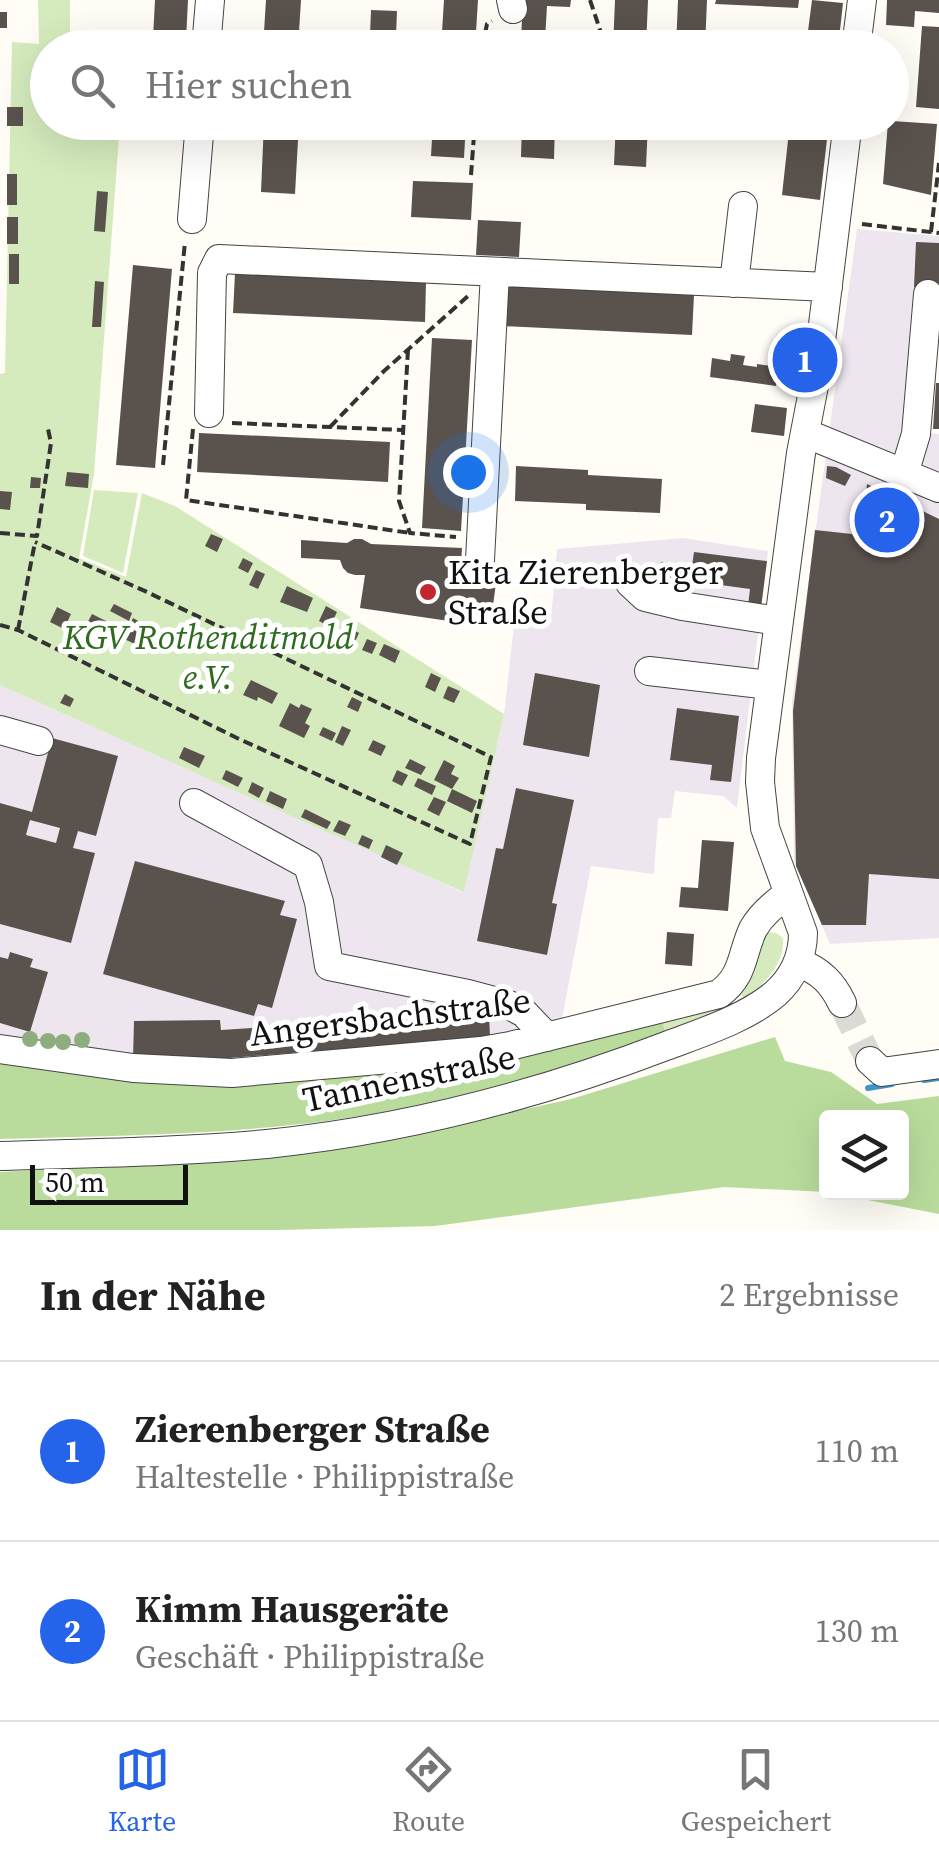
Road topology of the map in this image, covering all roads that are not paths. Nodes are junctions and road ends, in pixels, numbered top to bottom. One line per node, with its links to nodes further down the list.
1 (210, 0): 3 (street)
2 (862, 0): 4 (street)
3 (208, 30)
4 (858, 30)
5 (199, 140): 8 (street)
6 (846, 140): 11 (street)
7 (743, 206): 10 (street)
8 (192, 219)
9 (495, 272): 10 (street); 13 (street); 17 (street)
10 (734, 282): 11 (street)
11 (828, 287): 14 (street)
12 (928, 294): 15 (street)
13 (209, 413)
14 (804, 433): 15 (street); 19 (street)
15 (904, 474): 16 (street)
16 (939, 488)
17 (480, 550)
18 (630, 583): 19 (street)
19 (778, 621): 21 (street)
20 (649, 671): 21 (street)
21 (769, 685): 25 (street)
22 (0, 730): 23 (street)
23 (38, 740)
24 (194, 803): 28 (street)
25 (788, 894): 26 (street); 28 (street, Angersbachstraße)
26 (798, 962): 27 (street); 32 (street, Tannenstraße)
27 (842, 1003)
28 (547, 1037): 29 (street, Angersbachstraße)
29 (0, 1049)
30 (870, 1061): 31 (street)
31 (939, 1064)
32 (0, 1156)

